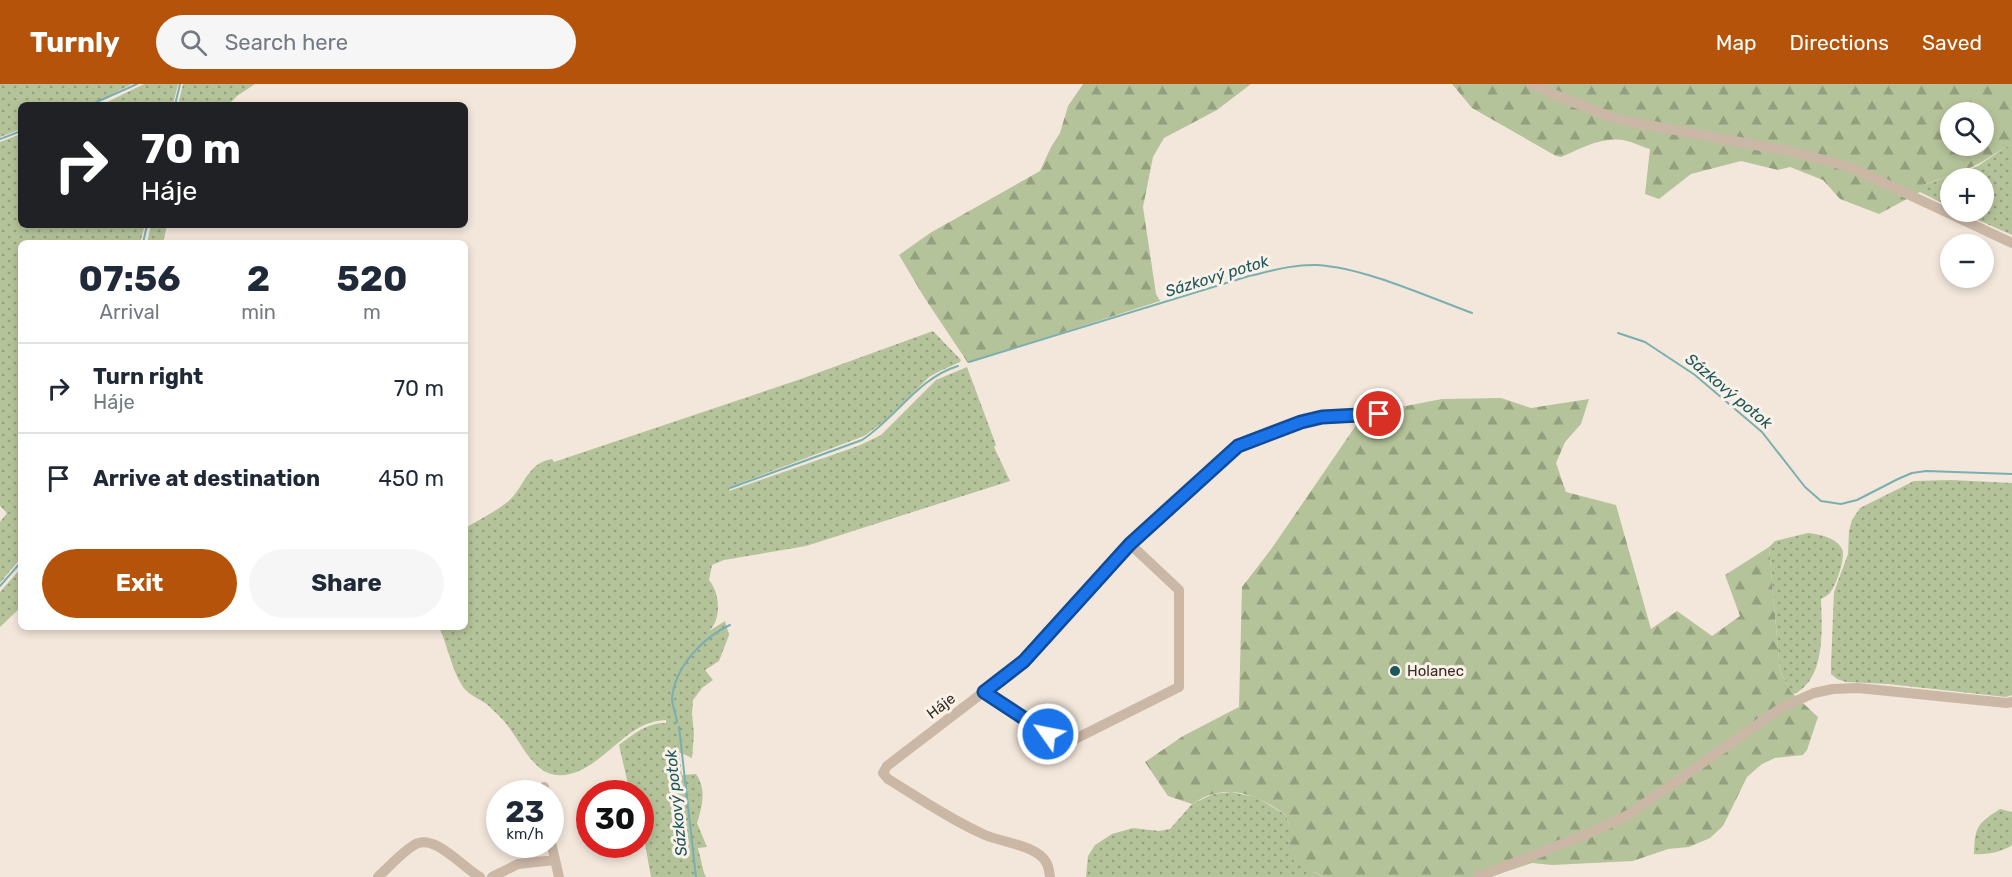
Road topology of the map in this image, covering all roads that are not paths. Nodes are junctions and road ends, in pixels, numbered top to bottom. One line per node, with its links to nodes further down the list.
1 (1532, 84): 2 (street)
2 (2012, 243)
3 (1379, 414): 4 (street, Háje)
4 (1130, 544): 5 (street, Háje); 5 (street)
5 (984, 692): 12 (street, Háje)
6 (2012, 702): 13 (street)
7 (555, 860): 10 (street); 11 (street)
8 (378, 877): 9 (street)
9 (480, 877)
10 (492, 877)
11 (560, 877)
12 (1050, 877)
13 (1478, 877)

